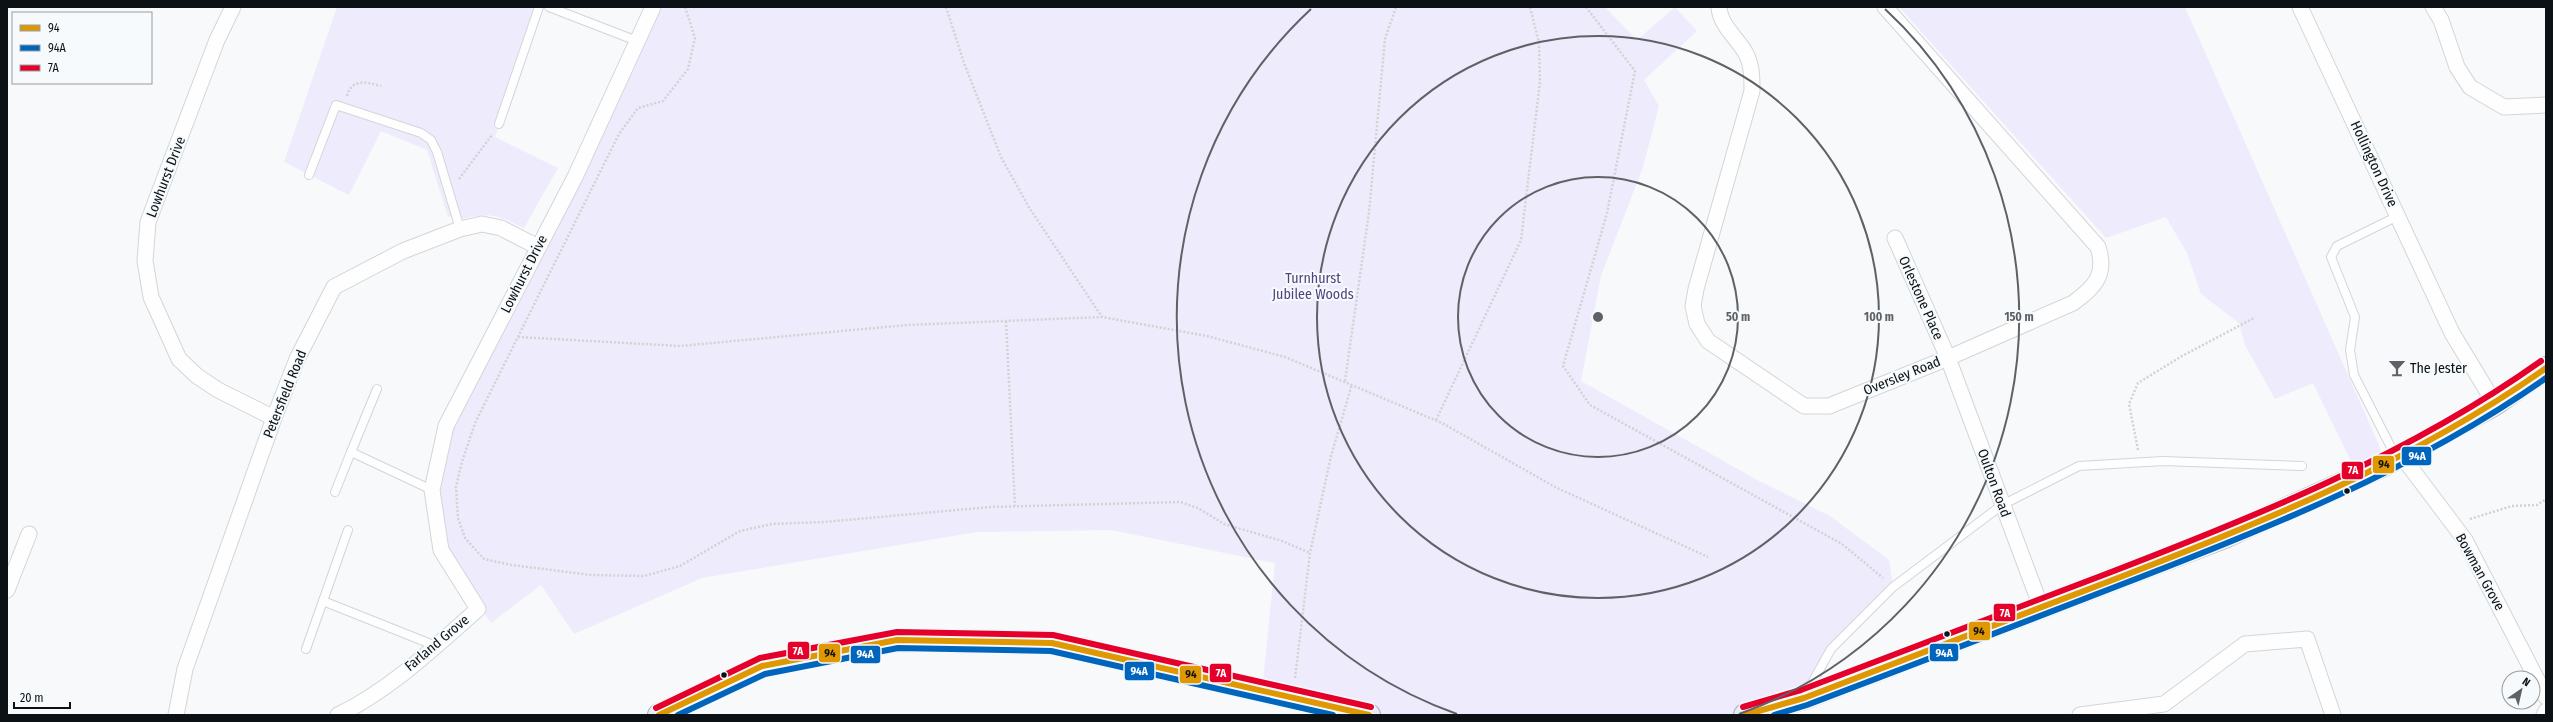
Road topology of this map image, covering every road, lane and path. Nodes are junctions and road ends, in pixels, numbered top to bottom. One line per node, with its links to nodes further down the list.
1 (233, 7): 35 (street, Lowhurst Drive)
2 (539, 7): 18 (lane)
3 (549, 7): 14 (lane)
4 (653, 7): 14 (street, Lowhurst Drive)
5 (685, 7): 28 (path)
6 (946, 7): 25 (path)
7 (1396, 7): 31 (path)
8 (1530, 7): 36 (path)
9 (1586, 7): 52 (path)
10 (1719, 7): 29 (street, Oversley Road)
11 (1885, 7): 29 (street, Oversley Road)
12 (2300, 7): 21 (street, Hollington Drive)
13 (2433, 7): 16 (street)
14 (637, 41): 24 (street, Lowhurst Drive)
15 (381, 86): 17 (path)
16 (2546, 105)
17 (344, 108): 19 (lane); 20 (lane)
18 (499, 124): 20 (path)
19 (309, 175)
20 (450, 192): 22 (lane)
21 (2398, 216): 34 (street, Hollington Drive); 38 (lane)
22 (460, 229): 24 (street, Petersfield Road); 35 (street, Petersfield Road)
23 (1895, 238): 29 (street, Orlestone Place)
24 (538, 247): 41 (street, Lowhurst Drive)
25 (1102, 317): 27 (path); 31 (path)
26 (2254, 318): 39 (path)
27 (1006, 321): 28 (path); 45 (path)
28 (518, 337): 45 (path)
29 (1948, 358): 44 (street, Oulton Road)
30 (2546, 368): 34 (main road)
31 (1345, 381): 32 (path)
32 (1352, 384): 36 (path); 50 (path)
33 (377, 389): 37 (lane)
34 (2495, 404): 38 (main road)
35 (274, 418): 63 (street, Petersfield Road)
36 (1436, 420): 51 (path)
37 (351, 452): 41 (lane); 42 (lane)
38 (2399, 456): 46 (street, Bowman Grove); 55 (main road)
39 (2140, 462): 40 (lane); 44 (lane)
40 (2302, 466)
41 (432, 490): 49 (street, Lowhurst Drive)
42 (335, 492)
43 (2546, 499): 46 (path)
44 (2002, 505): 52 (lane); 55 (street, Oulton Road)
45 (1015, 506): 50 (path)
46 (2454, 524): 58 (street, Bowman Grove)
47 (348, 530): 54 (lane)
48 (29, 534): 53 (street)
49 (441, 550): 56 (street, Farland Grove)
50 (1310, 553): 59 (path)
51 (1708, 557)
52 (1893, 587): 60 (lane)
53 (7, 590)
54 (323, 601): 56 (lane); 57 (lane)
55 (2041, 607): 60 (main road)
56 (436, 646): 64 (street, Farland Grove)
57 (306, 648)
58 (2546, 697)
59 (1293, 698): 65 (main road); 66 (main road)
60 (1804, 698): 67 (main road)
61 (2165, 710): 68 (street); 69 (street)
62 (2546, 711): 70 (street)
63 (176, 715)
64 (338, 715)
65 (658, 715)
66 (1369, 715)
67 (1745, 715)
68 (2080, 715)
69 (2333, 715)
70 (2544, 715)

